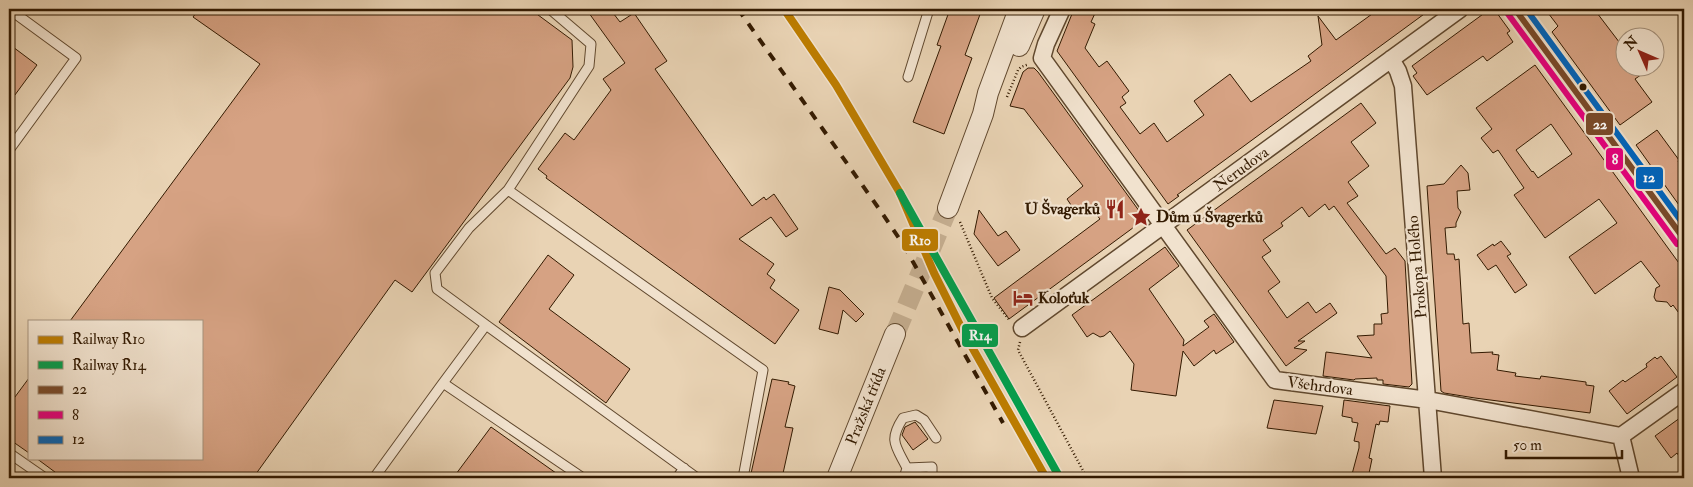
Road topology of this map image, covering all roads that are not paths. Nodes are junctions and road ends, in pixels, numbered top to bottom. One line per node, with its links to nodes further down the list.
1 (9, 9): 12 (lane)
2 (550, 9): 13 (lane)
3 (929, 9): 10 (lane)
4 (1020, 9): 11 (street)
5 (1035, 9): 11 (street)
6 (1062, 9): 15 (street, Všehrdova)
7 (1460, 9): 9 (street, Nerudova)
8 (1515, 9): 16 (street)
9 (1391, 59): 15 (street, Nerudova); 22 (street, Prokopa Holého)
10 (908, 77)
11 (984, 114): 14 (street)
12 (9, 150)
13 (508, 190): 17 (lane); 33 (lane)
14 (948, 208)
15 (1164, 225): 18 (street, Nerudova); 22 (street, Všehrdova)
16 (1684, 239)
17 (486, 325): 20 (lane); 26 (lane)
18 (1022, 328)
19 (895, 334): 34 (street, Pražská třída)
20 (444, 383): 29 (lane); 30 (lane)
21 (1684, 391): 23 (street)
22 (1428, 400): 23 (street, Všehrdova); 37 (street, Prokopa Holého)
23 (1620, 436): 38 (street)
24 (936, 438): 27 (lane)
25 (9, 453): 28 (lane)
26 (684, 468): 31 (lane); 32 (lane)
27 (907, 468): 35 (lane); 36 (lane)
28 (44, 478)
29 (374, 478)
30 (583, 478)
31 (677, 478)
32 (697, 478)
33 (743, 478)
34 (837, 478)
35 (904, 478)
36 (932, 478)
37 (1433, 478)
38 (1631, 478)

